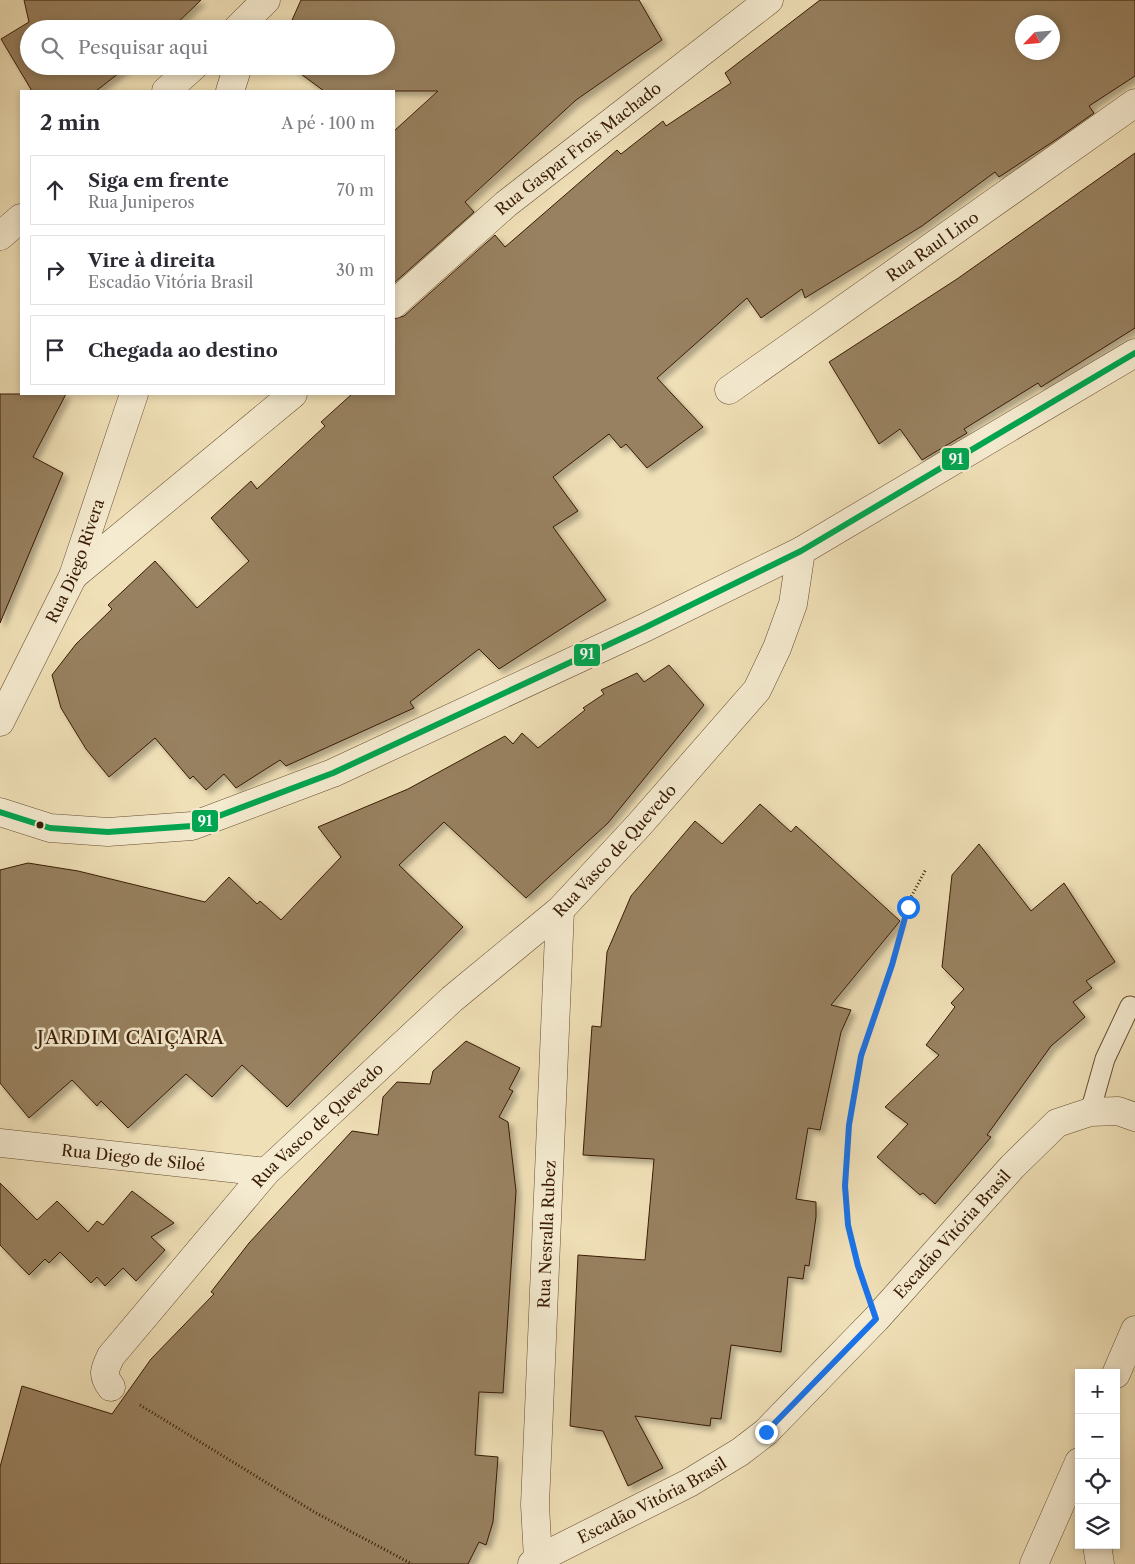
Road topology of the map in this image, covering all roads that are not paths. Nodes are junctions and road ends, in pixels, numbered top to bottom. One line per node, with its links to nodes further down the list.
1 (769, 0): 9 (street, Rua Gaspar Frois Machado)
2 (184, 75): 4 (street)
3 (235, 75): 5 (street)
4 (167, 90)
5 (230, 90)
6 (1135, 102): 11 (street, Rua Raul Lino)
7 (20, 219): 8 (street)
8 (0, 236)
9 (395, 303)
10 (1135, 353): 14 (street)
11 (729, 390)
12 (134, 395): 15 (street, Rua Diego Rivera)
13 (292, 395): 15 (street)
14 (801, 551): 17 (street); 18 (street, Rua Vasco de Quevedo)
15 (73, 576): 16 (street, Rua Diego Rivera)
16 (0, 722)
17 (0, 812)
18 (560, 910): 23 (street, Rua Vasco de Quevedo); 29 (street, Rua Nesralla Rubez)
19 (1130, 1006): 20 (lane)
20 (1090, 1112): 21 (street, Escadão Vitória Brasil); 29 (street, Escadão Vitória Brasil)
21 (1135, 1116)
22 (0, 1143): 23 (street, Rua Diego de Siloé)
23 (266, 1172): 26 (street, Rua Vasco de Quevedo)
24 (1135, 1330): 25 (street)
25 (1118, 1369)
26 (111, 1387)
27 (1075, 1471): 30 (street)
28 (1098, 1549): 31 (street)
29 (535, 1562)
30 (1034, 1564)
31 (1100, 1564)

